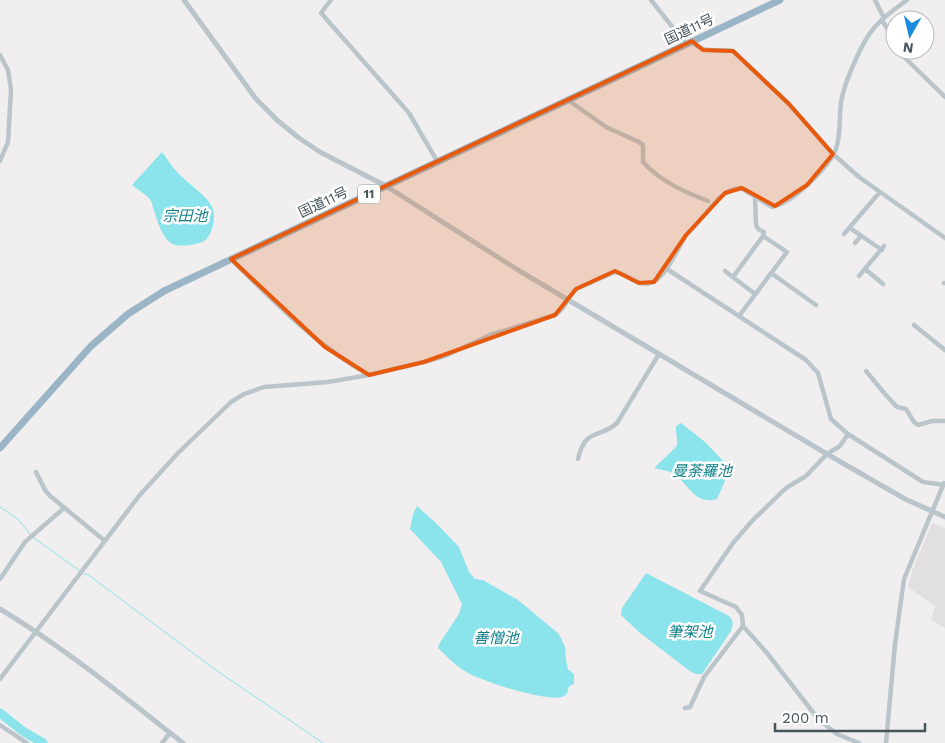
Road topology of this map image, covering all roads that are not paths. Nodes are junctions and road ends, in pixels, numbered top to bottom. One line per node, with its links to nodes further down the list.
1 (184, 0): 17 (street)
2 (331, 0): 16 (street)
3 (651, 0): 9 (street)
4 (780, 0): 9 (highway, 国道11号 / 11)
5 (875, 0): 7 (street)
6 (907, 0): 7 (street)
7 (883, 19): 8 (street); 14 (street)
8 (885, 23)
9 (689, 43): 13 (highway, 国道11号 / 11); 14 (street)
10 (0, 55): 15 (street)
11 (907, 60): 12 (street)
12 (945, 97)
13 (568, 100): 16 (highway, 国道11号 / 11); 20 (street)
14 (833, 154): 18 (street); 19 (street)
15 (0, 161)
16 (437, 162): 17 (highway, 国道11号 / 11)
17 (386, 186): 27 (highway, 国道11号 / 11); 36 (street)
18 (879, 193): 21 (street); 25 (street)
19 (755, 197): 23 (street); 28 (street)
20 (708, 201)
21 (850, 228): 22 (street); 24 (street)
22 (844, 234)
23 (763, 236): 31 (street); 33 (street)
24 (861, 236): 26 (street); 29 (street)
25 (945, 238)
26 (855, 243)
27 (231, 259): 43 (street); 46 (highway, 国道11号 / 11)
28 (666, 269): 36 (street); 38 (street)
29 (865, 270): 32 (street); 34 (street)
30 (725, 271): 33 (street)
31 (771, 273): 35 (street); 37 (street)
32 (859, 276)
33 (733, 277): 35 (street)
34 (883, 284)
35 (755, 294): 38 (street)
36 (568, 300): 41 (street); 43 (street)
37 (816, 305)
38 (739, 316): 45 (street)
39 (914, 325): 40 (street)
40 (945, 350)
41 (659, 354): 47 (street); 48 (street)
42 (866, 371): 44 (street)
43 (369, 375): 54 (street)
44 (945, 422)
45 (848, 434): 47 (street); 50 (street)
46 (0, 448)
47 (827, 454): 52 (street); 57 (street)
48 (578, 459)
49 (36, 472): 51 (street)
50 (945, 484): 52 (street)
51 (64, 508): 54 (street); 55 (street)
52 (932, 512): 53 (street); 67 (street)
53 (945, 517)
54 (105, 541): 58 (street)
55 (0, 579)
56 (0, 608): 58 (street)
57 (743, 626): 60 (street); 66 (street)
58 (36, 631): 59 (street); 62 (street)
59 (0, 679)
60 (685, 708)
61 (0, 725): 63 (street)
62 (170, 733): 64 (street); 65 (street)
63 (27, 743)
64 (162, 743)
65 (183, 743)
66 (859, 743)
67 (886, 743)

